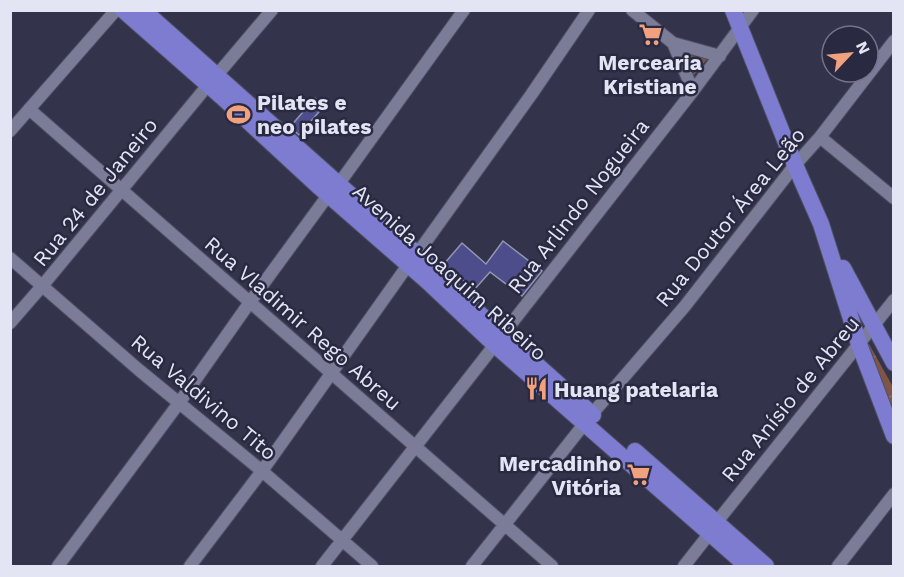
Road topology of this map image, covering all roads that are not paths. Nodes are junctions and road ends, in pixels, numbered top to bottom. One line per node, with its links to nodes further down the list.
1 (116, 10): 16 (street)
2 (123, 10): 14 (main road, Avenida Joaquim Ribeiro)
3 (143, 10): 14 (main road, Avenida Joaquim Ribeiro)
4 (272, 10): 14 (street, Rua 24 de Janeiro)
5 (464, 10): 21 (street)
6 (589, 10): 25 (street)
7 (632, 10): 12 (street)
8 (733, 10): 10 (main road)
9 (753, 10): 10 (street, Rua Arlindo Nogueira)
10 (740, 28): 13 (street, Rua Arlindo Nogueira); 19 (main road)
11 (894, 41): 18 (street, Rua Doutor Área Leão)
12 (673, 43): 13 (street); 15 (street)
13 (720, 56): 15 (street, Rua Arlindo Nogueira)
14 (213, 80): 20 (street, Rua 24 de Janeiro); 21 (main road, Avenida Joaquim Ribeiro)
15 (693, 91): 31 (street, Rua Arlindo Nogueira)
16 (29, 109): 17 (street); 20 (street, Rua Vladimir Rego Abreu)
17 (10, 131)
18 (820, 137): 19 (street, Rua Doutor Área Leão); 22 (street)
19 (795, 165): 23 (main road); 36 (street, Rua Doutor Área Leão)
20 (121, 189): 26 (street, Rua 24 de Janeiro); 28 (street, Rua Vladimir Rego Abreu)
21 (334, 189): 25 (main road, Avenida Joaquim Ribeiro); 28 (street)
22 (894, 198)
23 (821, 224): 30 (main road); 32 (main road)
24 (10, 258): 26 (street, Rua Valdivino Tito)
25 (412, 260): 31 (main road, Avenida Joaquim Ribeiro); 34 (street)
26 (43, 285): 29 (street, Rua 24 de Janeiro); 35 (street, Rua Valdivino Tito)
27 (894, 300): 30 (street, Rua Anísio de Abreu)
28 (250, 302): 34 (street, Rua Vladimir Rego Abreu); 35 (street)
29 (10, 323)
30 (873, 326): 32 (street, Rua Anísio de Abreu); 33 (main road)
31 (499, 340): 36 (main road, Avenida Joaquim Ribeiro); 38 (street, Rua Arlindo Nogueira)
32 (859, 344): 37 (main road); 42 (street, Rua Anísio de Abreu)
33 (894, 363)
34 (331, 373): 38 (street, Rua Vladimir Rego Abreu); 39 (street)
35 (179, 403): 39 (street, Rua Valdivino Tito); 44 (street)
36 (589, 419): 41 (street, Rua Doutor Área Leão); 42 (main road, Avenida Joaquim Ribeiro)
37 (894, 436)
38 (416, 447): 41 (street, Rua Vladimir Rego Abreu); 43 (street, Rua Arlindo Nogueira)
39 (262, 471): 43 (street, Rua Valdivino Tito); 45 (street)
40 (894, 494): 53 (street)
41 (505, 525): 48 (street, Rua Doutor Área Leão); 49 (street, Rua Vladimir Rego Abreu)
42 (713, 528): 50 (street, Rua Anísio de Abreu); 51 (main road, Avenida Joaquim Ribeiro); 52 (main road, Avenida Joaquim Ribeiro)
43 (342, 541): 46 (street, Rua Arlindo Nogueira); 47 (street, Rua Valdivino Tito)
44 (58, 567)
45 (190, 567)
46 (322, 567)
47 (372, 567)
48 (472, 567)
49 (552, 567)
50 (684, 567)
51 (747, 567)
52 (766, 567)
53 (838, 567)

